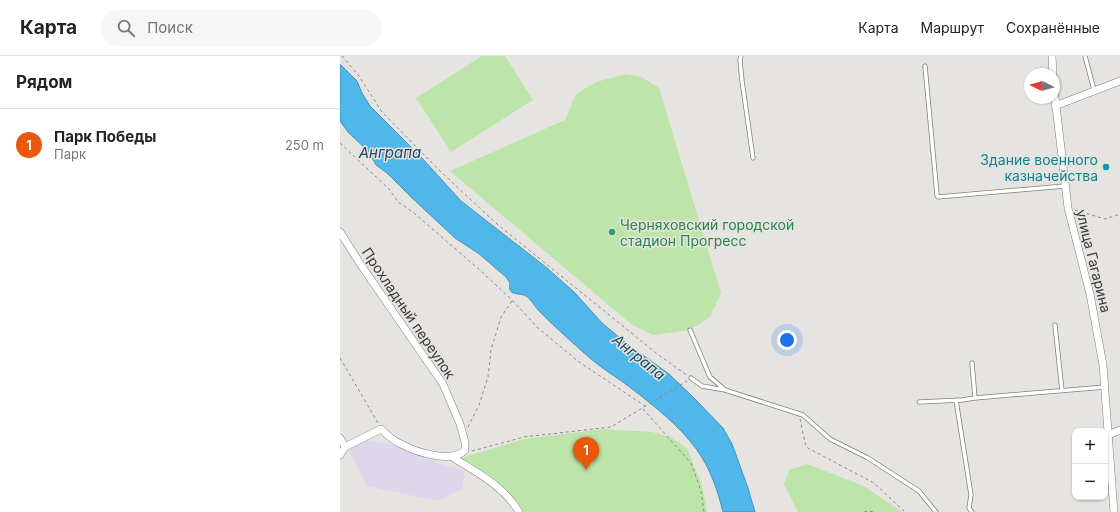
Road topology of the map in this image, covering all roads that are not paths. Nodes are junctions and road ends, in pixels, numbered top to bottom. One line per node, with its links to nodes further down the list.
1 (741, 56): 9 (lane)
2 (1052, 56): 5 (street)
3 (1085, 56): 7 (lane)
4 (925, 66): 10 (lane)
5 (1053, 68)
6 (1120, 81): 7 (street)
7 (1094, 90): 8 (street)
8 (1055, 106): 10 (street, улица Гагарина)
9 (752, 158)
10 (1065, 186): 16 (street, улица Гагарина)
11 (340, 232): 28 (street, Прохладный переулок)
12 (1055, 325): 18 (lane)
13 (690, 330): 17 (lane)
14 (972, 362): 19 (lane)
15 (691, 378): 17 (lane)
16 (1106, 387): 18 (lane); 22 (street, улица Гагарина)
17 (725, 390): 30 (lane)
18 (1062, 390): 19 (lane)
19 (975, 398): 20 (lane)
20 (956, 400): 21 (lane); 31 (lane)
21 (919, 402)
22 (1108, 428)
23 (1120, 430): 24 (street)
24 (1108, 435): 32 (street, улица Гагарина)
25 (340, 438): 26 (street)
26 (345, 447): 27 (street); 28 (street)
27 (340, 455)
28 (452, 457): 29 (street)
29 (519, 512)
30 (936, 512)
31 (972, 512)
32 (1114, 512)

